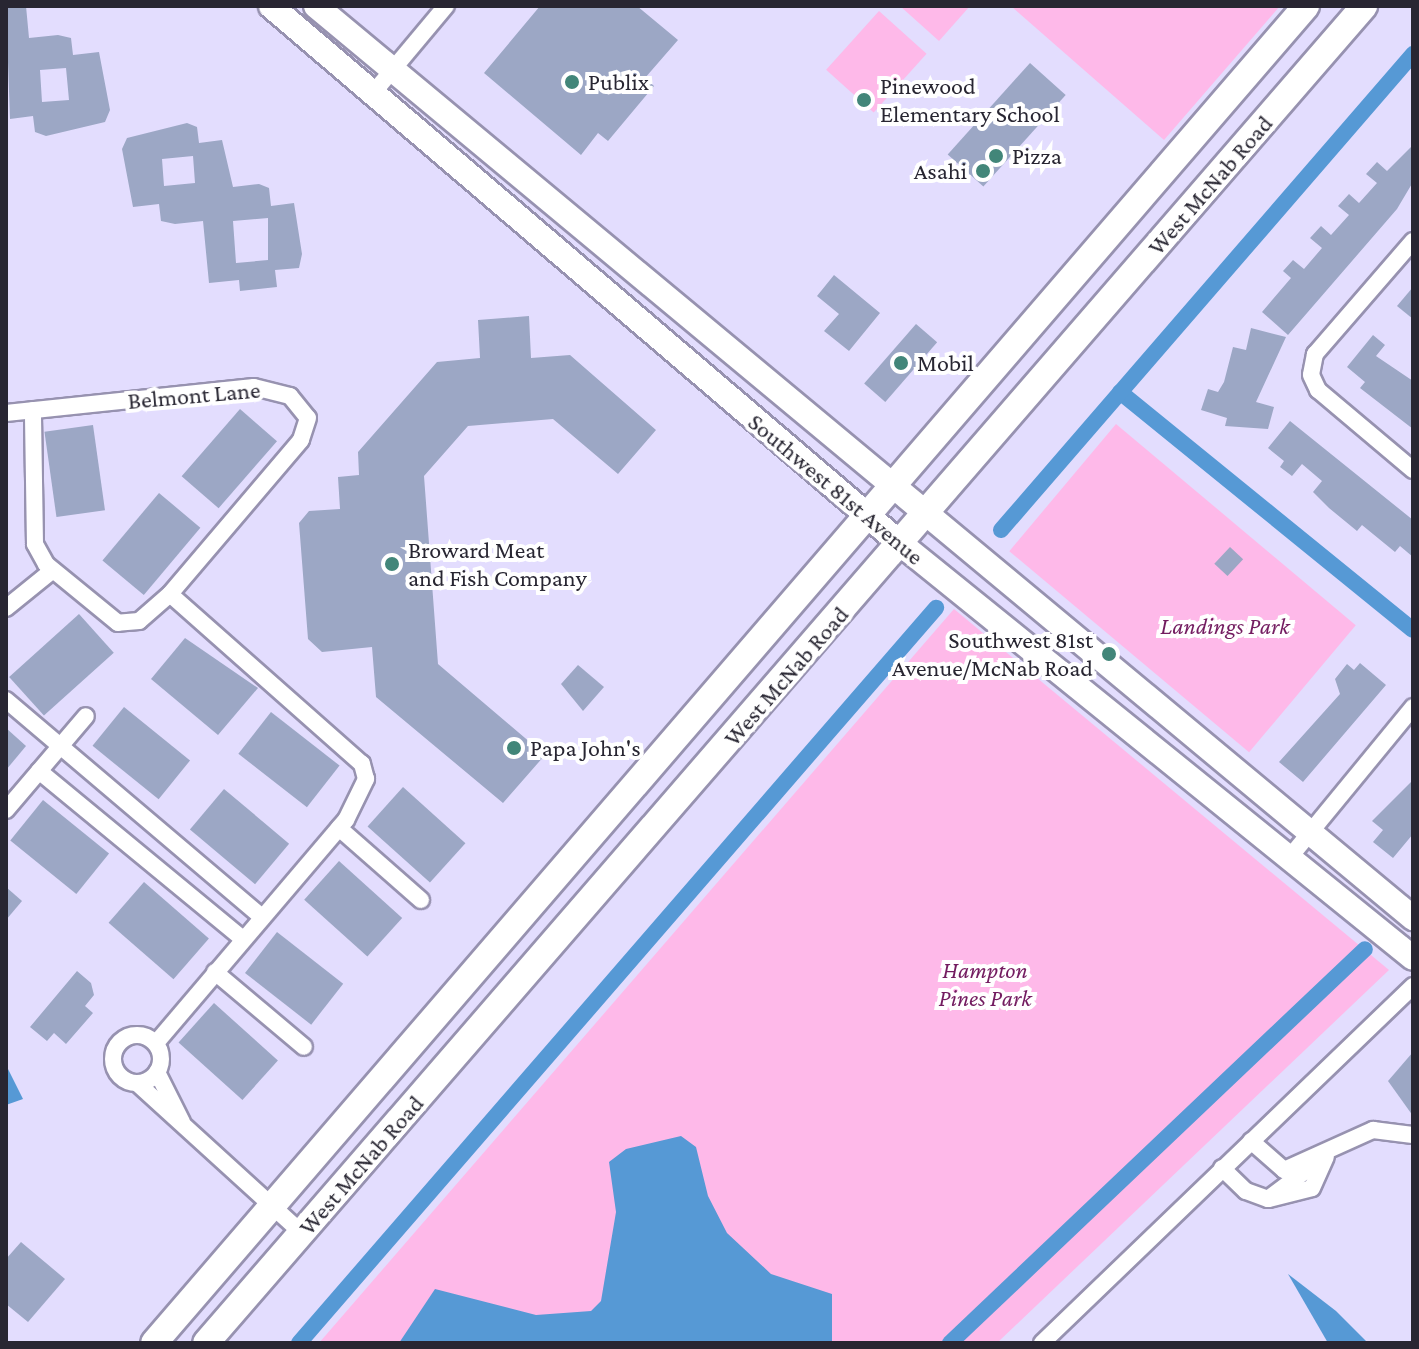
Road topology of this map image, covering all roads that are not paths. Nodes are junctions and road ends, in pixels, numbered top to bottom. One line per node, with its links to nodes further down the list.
1 (271, 6): 7 (street, Southwest 81st Avenue)
2 (316, 6): 6 (street, Southwest 81st Avenue)
3 (446, 6): 6 (street)
4 (1306, 6): 12 (main road, West McNab Road)
5 (1364, 6): 13 (main road, West McNab Road)
6 (393, 70): 7 (street); 12 (street, Southwest 81st Avenue)
7 (374, 92): 14 (street, Southwest 81st Avenue)
8 (1413, 241): 11 (street)
9 (33, 410): 10 (street, Belmont Lane); 16 (street, Belmont Lane); 17 (street, Belmont Lane)
10 (6, 413)
11 (1413, 470)
12 (894, 488): 13 (street, Southwest 81st Avenue); 14 (main road, West McNab Road)
13 (926, 514): 15 (main road, West McNab Road); 26 (street, Southwest 81st Avenue)
14 (869, 517): 15 (street, Southwest 81st Avenue); 27 (main road, West McNab Road)
15 (901, 544): 28 (street, Southwest 81st Avenue); 29 (main road, West McNab Road)
16 (53, 570): 17 (street, Belmont Lane); 18 (street)
17 (170, 594): 25 (street)
18 (6, 608)
19 (6, 700): 22 (street)
20 (1413, 707): 26 (street)
21 (86, 716): 22 (street)
22 (60, 747): 23 (street); 31 (street)
23 (39, 771): 24 (street); 33 (street)
24 (6, 810)
25 (339, 828): 30 (street); 31 (street)
26 (1310, 833): 28 (street); 32 (street, Southwest 81st Avenue)
27 (580, 850): 29 (main road); 46 (main road, West McNab Road)
28 (1290, 857): 34 (street, Southwest 81st Avenue)
29 (612, 877): 47 (main road, West McNab Road)
30 (421, 900)
31 (262, 917): 33 (street)
32 (1413, 918)
33 (243, 939): 35 (street)
34 (1413, 958)
35 (215, 972): 37 (street); 38 (street)
36 (1413, 986): 43 (street)
37 (156, 1043): 39 (street); 40 (street)
38 (304, 1047)
39 (157, 1072): 40 (street); 42 (street)
40 (137, 1083): 42 (street)
41 (1413, 1135): 44 (street)
42 (189, 1138): 46 (street)
43 (1251, 1141): 44 (street); 45 (street)
44 (1330, 1150): 45 (street)
45 (1222, 1168): 50 (street)
46 (270, 1206): 47 (street); 48 (main road, West McNab Road)
47 (302, 1233): 49 (main road, West McNab Road)
48 (154, 1343)
49 (206, 1343)
50 (1042, 1343)

